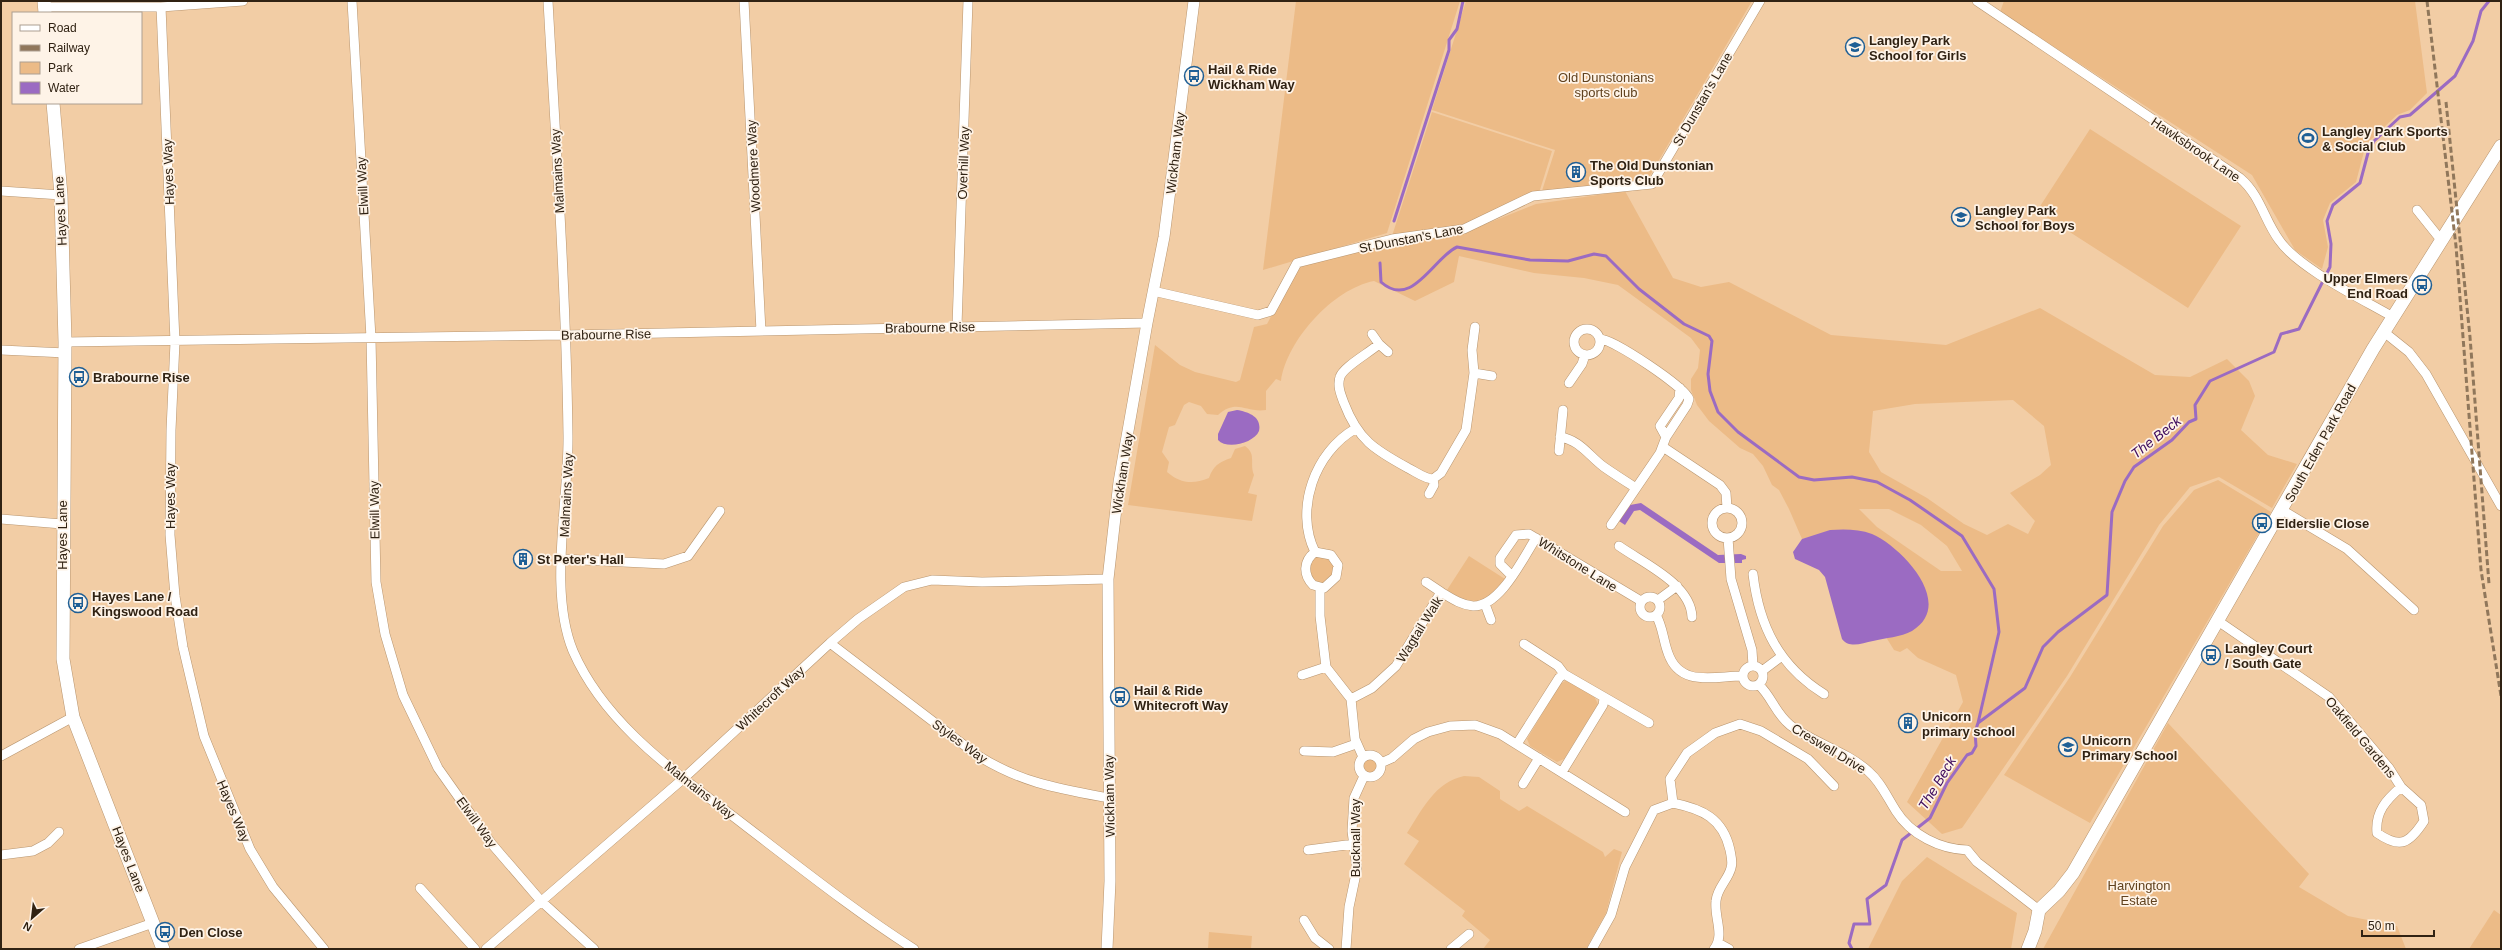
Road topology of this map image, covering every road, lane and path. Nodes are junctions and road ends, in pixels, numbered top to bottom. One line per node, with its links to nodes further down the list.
1 (243, 1): 10 (street)
2 (352, 1): 26 (street, Elwill Way)
3 (548, 1): 25 (street, Malmains Way)
4 (744, 1): 22 (street, Woodmere Way)
5 (968, 1): 20 (street, Overhill Way)
6 (1194, 1): 17 (street, Wickham Way)
7 (1760, 1): 17 (street, St Dunstan's Lane)
8 (1977, 1): 18 (street, Hawksbrook Lane)
9 (44, 7): 10 (street)
10 (161, 7): 28 (street, Hayes Way)
11 (53, 104): 14 (main road, Hayes Lane)
12 (2501, 146): 16 (main road, South Eden Park Road)
13 (1, 191): 14 (street)
14 (61, 195): 30 (main road, Hayes Lane)
15 (2417, 210): 16 (street)
16 (2441, 240): 18 (main road, South Eden Park Road)
17 (1153, 291): 19 (street, Wickham Way)
18 (2393, 317): 23 (main road, South Eden Park Road)
19 (1146, 323): 20 (street, Brabourne Rise); 61 (street, Wickham Way)
20 (957, 326): 22 (street, Brabourne Rise)
21 (1475, 327): 34 (street)
22 (762, 332): 25 (street, Brabourne Rise)
23 (2384, 332): 45 (street); 47 (main road, South Eden Park Road)
24 (1372, 334): 29 (street)
25 (566, 335): 26 (street, Brabourne Rise); 57 (street, Malmains Way)
26 (371, 338): 28 (street, Brabourne Rise); 110 (street, Elwill Way)
27 (1600, 339): 33 (street); 33 (street); 40 (street)
28 (176, 342): 30 (street, Brabourne Rise); 118 (street, Hayes Way)
29 (1379, 344): 32 (street); 38 (street)
30 (66, 348): 31 (street, Brabourne Rise); 50 (main road, Hayes Lane)
31 (1, 350)
32 (1388, 352)
33 (1585, 355): 36 (street)
34 (1474, 373): 35 (street); 42 (street)
35 (1492, 376)
36 (1569, 383)
37 (1563, 410): 39 (street)
38 (1355, 429): 42 (street); 55 (street)
39 (1560, 437): 41 (street); 43 (street)
40 (1663, 447): 43 (street); 46 (street)
41 (1559, 451)
42 (1433, 479): 44 (street)
43 (1636, 488): 51 (street)
44 (1429, 494)
45 (2501, 506)
46 (1728, 508): 53 (street); 53 (street)
47 (2282, 510): 69 (street); 73 (main road, South Eden Park Road)
48 (720, 511): 57 (street)
49 (1, 519): 50 (street)
50 (62, 524): 87 (main road, Hayes Lane)
51 (1611, 525)
52 (1536, 538): 60 (street); 60 (street, Whitstone Lane); 67 (street, Whitstone Lane)
53 (1728, 538): 77 (street)
54 (1619, 546): 63 (street)
55 (1315, 552): 58 (street); 64 (street)
56 (1345, 556): 58 (street)
57 (562, 559): 98 (street, Malmains Way)
58 (1336, 561): 64 (street)
59 (1753, 574): 76 (street)
60 (1509, 578): 68 (street)
61 (1108, 579): 74 (street, Whitecroft Way); 102 (street, Wickham Way)
62 (1426, 582): 65 (street)
63 (1677, 586): 66 (street); 71 (street)
64 (1320, 588): 78 (street)
65 (1441, 592): 68 (street, Wagtail Walk); 85 (street, Wagtail Walk)
66 (1658, 600): 67 (street); 70 (street)
67 (1641, 602): 70 (street)
68 (1485, 604): 72 (street)
69 (2414, 610)
70 (1656, 615): 82 (street)
71 (1692, 617)
72 (1491, 620)
73 (2218, 621): 101 (street, Oakfield Gardens); 111 (main road, South Eden Park Road)
74 (830, 643): 98 (street, Whitecroft Way); 102 (street, Styles Way)
75 (1524, 644): 80 (street)
76 (1782, 656): 79 (street); 84 (street)
77 (1753, 666): 79 (street); 82 (street)
78 (1326, 667): 81 (street); 85 (street)
79 (1762, 670): 83 (street)
80 (1564, 674): 86 (street); 90 (street)
81 (1302, 675)
82 (1742, 676): 83 (street)
83 (1759, 685): 111 (street, Creswell Drive)
84 (1824, 694)
85 (1351, 698): 89 (street)
86 (1604, 699): 88 (street); 96 (street)
87 (73, 717): 92 (street); 113 (main road, Hayes Lane)
88 (1649, 723)
89 (1356, 744): 91 (street); 93 (street)
90 (1517, 744): 94 (street); 95 (street)
91 (1304, 751)
92 (1, 756)
93 (1363, 757): 95 (street); 97 (street)
94 (1539, 758): 96 (street); 99 (street)
95 (1381, 763): 97 (street)
96 (1562, 772): 104 (street)
97 (1364, 776): 106 (street, Bucknall Way)
98 (684, 778): 110 (street, Whitecroft Way); 122 (street, Malmains Way)
99 (1522, 784)
100 (1834, 786): 103 (street)
101 (2401, 787): 101 (street, Oakfield Gardens)
102 (1109, 798): 123 (street, Wickham Way)
103 (1672, 803): 115 (street); 127 (street)
104 (1625, 812)
105 (59, 832): 108 (street)
106 (1354, 844): 107 (street); 125 (street, Bucknall Way)
107 (1308, 850)
108 (1, 855)
109 (420, 888): 119 (street)
110 (541, 900): 120 (street, Whitecroft Way); 121 (street, Elwill Way)
111 (2039, 910): 129 (main road)
112 (1304, 920): 124 (street)
113 (153, 923): 116 (street); 117 (main road, Hayes Lane)
114 (1469, 934): 126 (street)
115 (1716, 946): 128 (street)
116 (79, 949)
117 (163, 949)
118 (324, 949)
119 (475, 949)
120 (486, 949)
121 (594, 949)
122 (914, 949)
123 (1107, 949)
124 (1329, 949)
125 (1346, 949)
126 (1450, 949)
127 (1592, 949)
128 (1729, 949)
129 (2028, 949)

